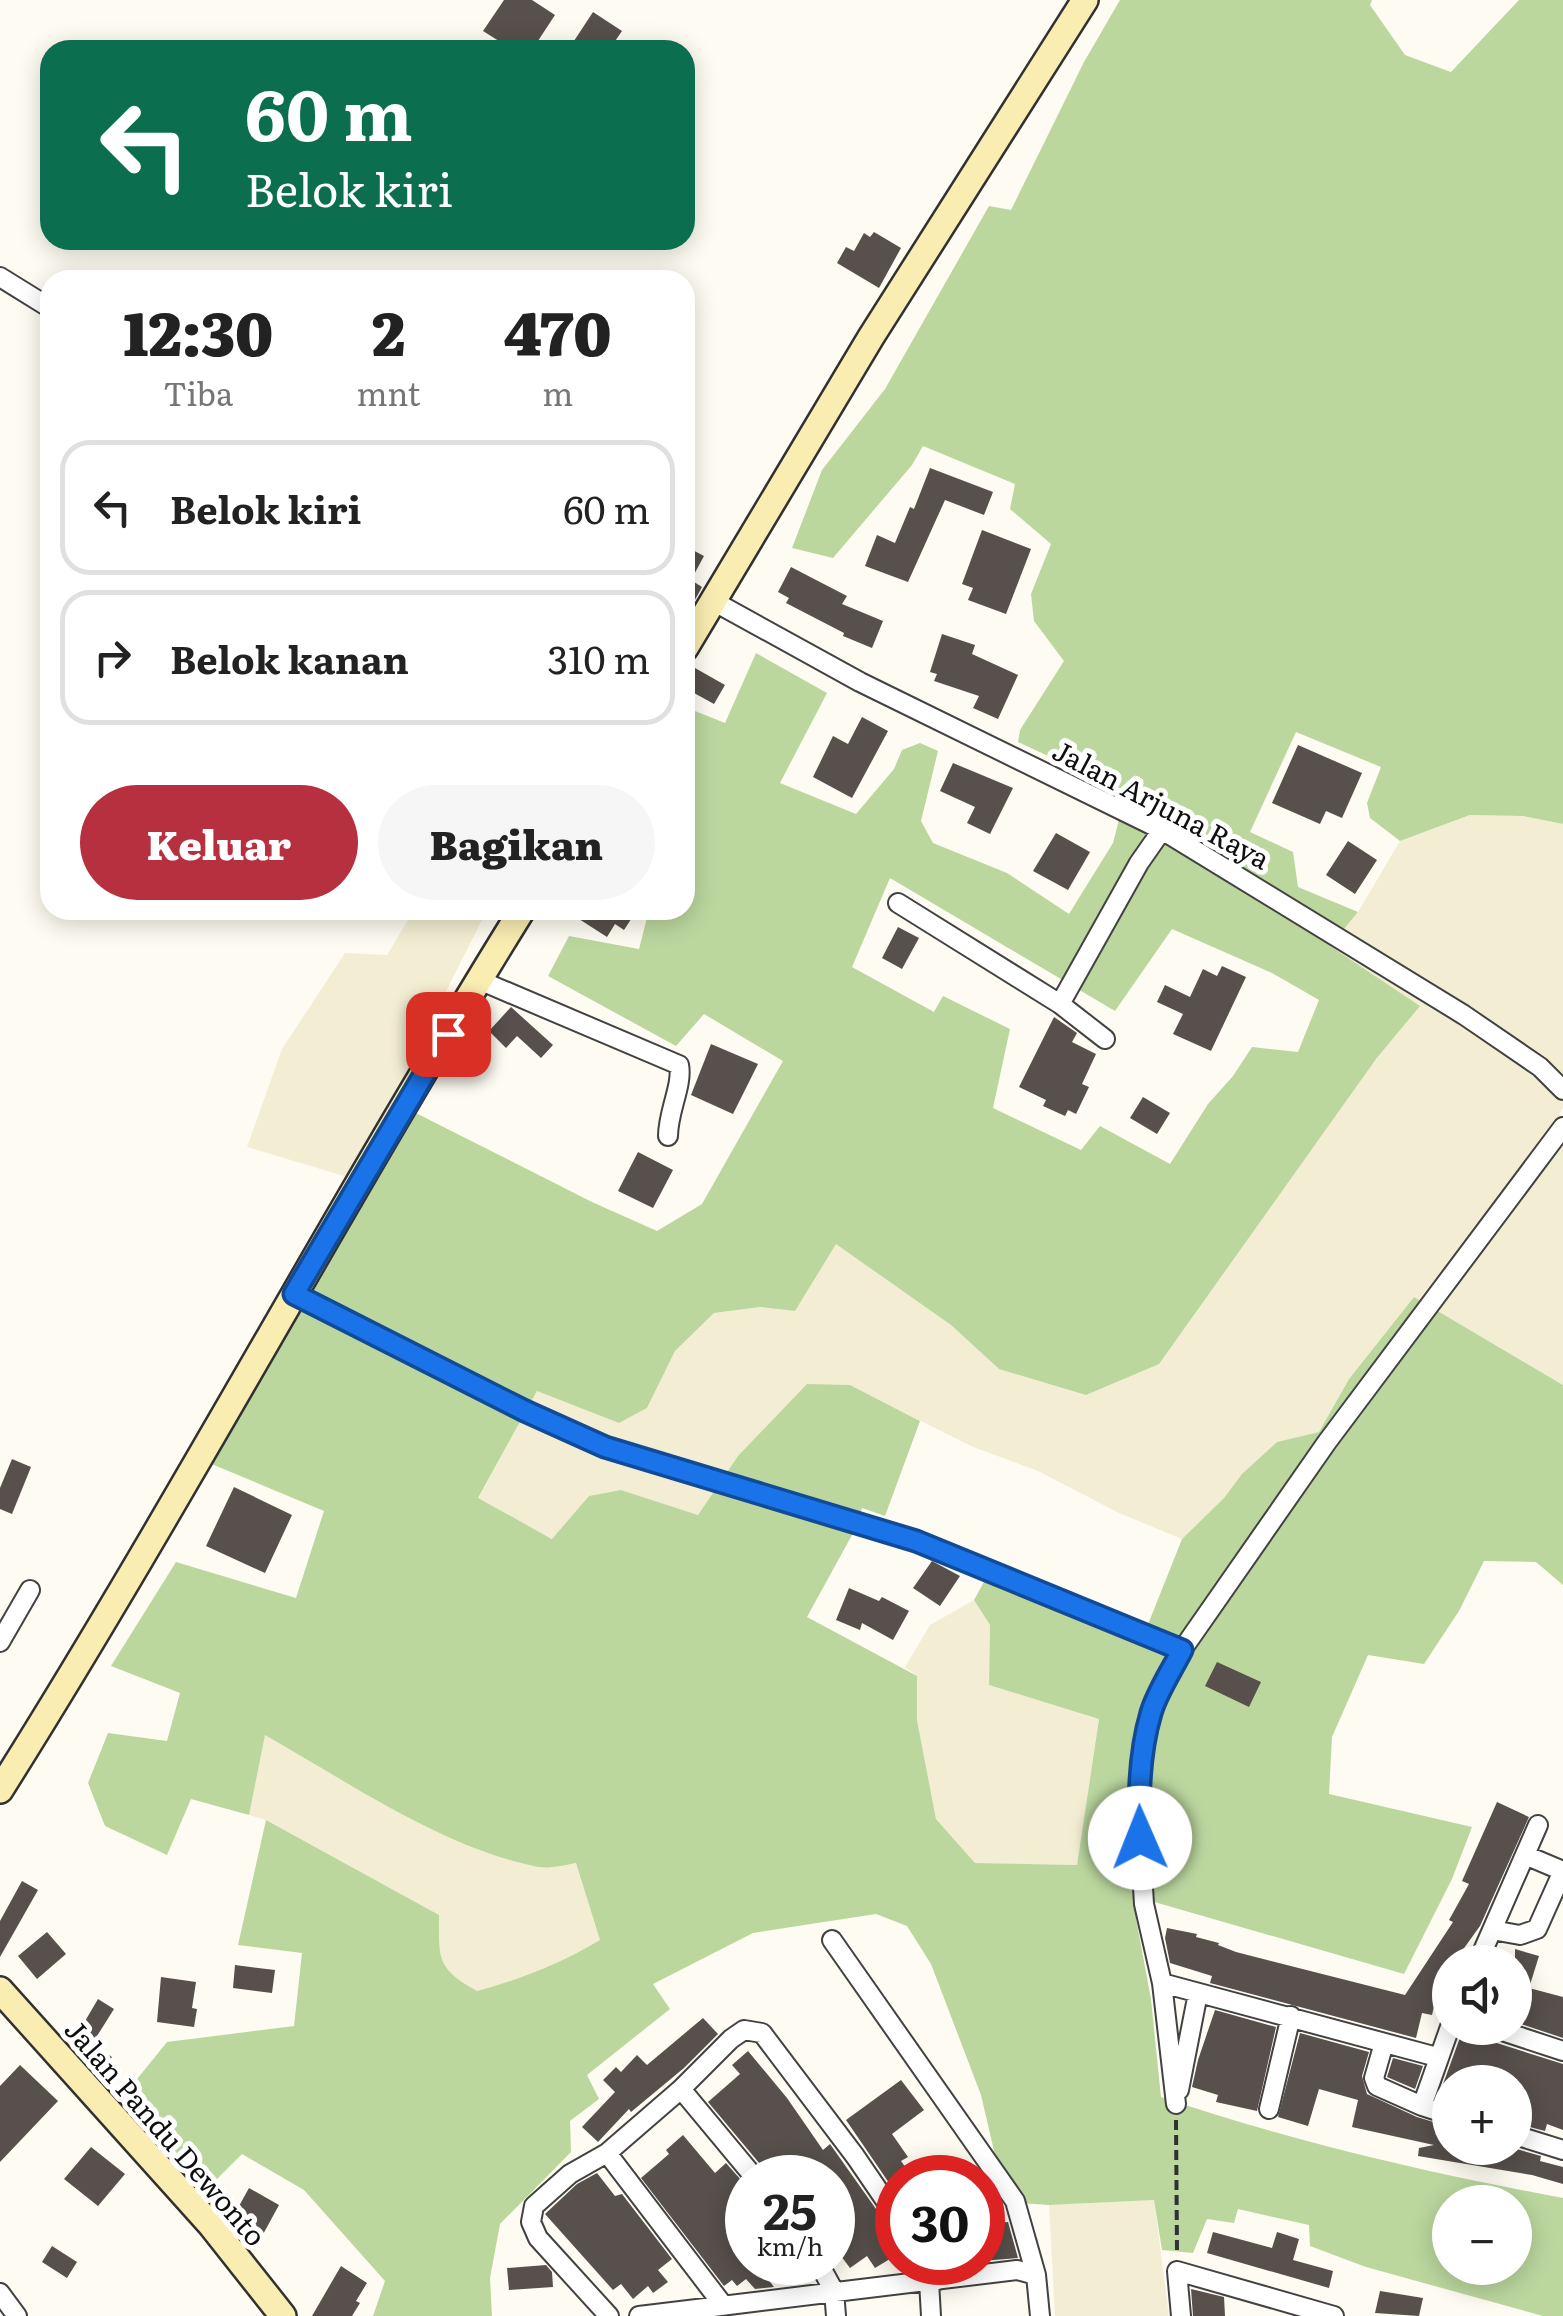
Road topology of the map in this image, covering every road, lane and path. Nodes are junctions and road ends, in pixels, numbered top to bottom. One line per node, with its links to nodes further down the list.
1 (1085, 0): 4 (street)
2 (0, 277): 3 (street)
3 (40, 302)
4 (714, 601): 5 (street); 6 (street, Jalan Arjuna Raya)
5 (695, 632)
6 (1162, 830): 10 (street); 12 (street, Jalan Arjuna Raya)
7 (898, 902): 10 (street)
8 (516, 920): 9 (street)
9 (479, 980): 14 (street); 15 (street)
10 (1060, 1004): 11 (street)
11 (1105, 1039)
12 (1563, 1090)
13 (1563, 1127): 18 (street)
14 (668, 1136)
15 (294, 1294): 18 (street); 19 (street)
16 (30, 1590): 17 (street)
17 (0, 1642)
18 (1182, 1650): 26 (street)
19 (0, 1790)
20 (1538, 1825): 21 (street)
21 (1526, 1854): 22 (street); 23 (street)
22 (1563, 1871): 23 (street)
23 (1492, 1930): 25 (street)
24 (832, 1940): 47 (street)
25 (1485, 1945)
26 (1162, 1983): 28 (street); 36 (street)
27 (0, 1990): 56 (street, Jalan Pandu Dewonto)
28 (1198, 1992): 29 (street); 36 (street)
29 (1291, 2016): 31 (street); 38 (street)
30 (1532, 2041): 33 (street)
31 (1384, 2043): 34 (street); 37 (street)
32 (1442, 2045): 34 (street)
33 (1563, 2051)
34 (1437, 2057): 37 (street)
35 (681, 2089): 42 (street); 43 (street); 44 (street)
36 (1176, 2104): 46 (path)
37 (1422, 2106): 39 (street)
38 (1268, 2109)
39 (1432, 2109)
40 (1532, 2140): 41 (street)
41 (1563, 2150)
42 (606, 2153): 54 (street); 57 (street)
43 (736, 2155)
44 (875, 2186)
45 (1005, 2271): 47 (street)
46 (1177, 2271): 53 (street); 62 (street)
47 (1036, 2275): 61 (street)
48 (875, 2284): 51 (street)
49 (831, 2285): 51 (street)
50 (931, 2285): 60 (street)
51 (834, 2291): 54 (street); 59 (street)
52 (0, 2293): 55 (street)
53 (1273, 2307): 63 (street)
54 (736, 2308): 58 (street)
55 (17, 2316)
56 (283, 2316)
57 (610, 2316)
58 (640, 2316)
59 (836, 2316)
60 (931, 2316)
61 (1040, 2316)
62 (1181, 2316)
63 (1334, 2316)

